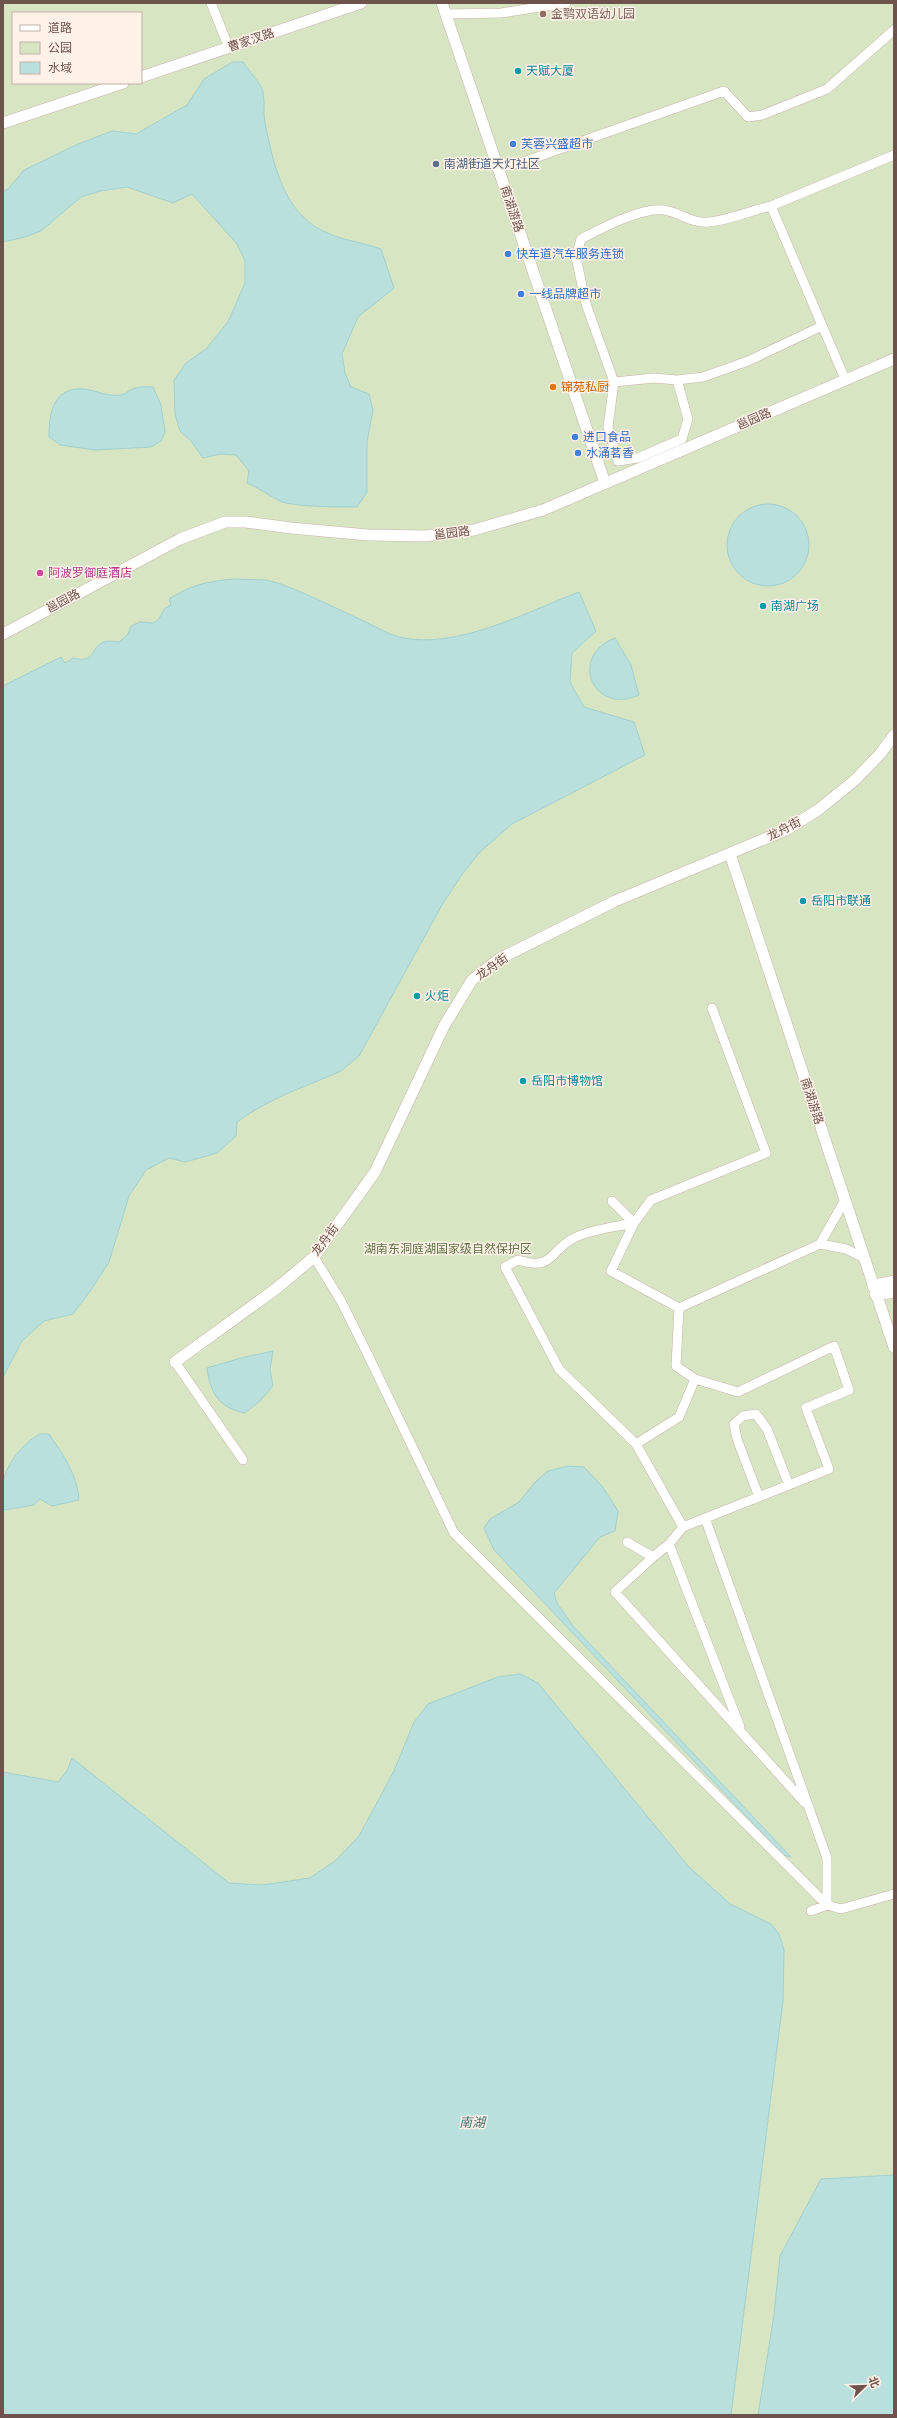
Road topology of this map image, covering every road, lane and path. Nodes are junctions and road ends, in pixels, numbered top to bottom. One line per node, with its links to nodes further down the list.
1 (211, 3): 7 (street)
2 (361, 3): 7 (street, 曹家汊路)
3 (442, 3): 5 (street, 南湖游路)
4 (566, 3): 5 (street)
5 (446, 14): 12 (street, 南湖游路)
6 (894, 30): 12 (street)
7 (229, 48): 8 (street, 曹家汊路)
8 (142, 77)
9 (120, 84): 10 (street)
10 (3, 123)
11 (894, 155): 13 (street)
12 (498, 168): 19 (street, 南湖游路)
13 (771, 206): 14 (street); 18 (street)
14 (822, 326): 16 (street); 17 (street)
15 (894, 359): 16 (street, 邕园路)
16 (845, 379): 19 (street, 邕园路)
17 (677, 380): 18 (street); 18 (street)
18 (614, 382)
19 (605, 483): 20 (street, 邕园路)
20 (3, 634)
21 (894, 735): 22 (street, 龙舟街)
22 (730, 854): 24 (street, 南湖游路); 28 (street, 龙舟街)
23 (712, 1008): 26 (street)
24 (845, 1200): 27 (street); 29 (street, 南湖游路)
25 (612, 1201): 26 (street)
26 (634, 1223): 33 (street); 37 (street)
27 (820, 1244): 29 (street); 33 (street)
28 (314, 1257): 35 (street, 龙舟街); 49 (street)
29 (864, 1258): 31 (street, 南湖游路)
30 (894, 1282): 31 (main road)
31 (875, 1290): 32 (main road); 34 (street, 南湖游路)
32 (894, 1291)
33 (679, 1308): 36 (street)
34 (894, 1347)
35 (175, 1362): 38 (street)
36 (695, 1379): 37 (street); 39 (street)
37 (636, 1444): 42 (street)
38 (243, 1460)
39 (789, 1485): 40 (street); 40 (street)
40 (759, 1497): 41 (street)
41 (705, 1518): 42 (street); 47 (street)
42 (683, 1527): 44 (street)
43 (627, 1542): 45 (street)
44 (669, 1544): 45 (street); 46 (street)
45 (653, 1557): 46 (street)
46 (742, 1733): 47 (street)
47 (808, 1806): 49 (street)
48 (894, 1894): 49 (street)
49 (826, 1906): 50 (street)
50 (811, 1911)

